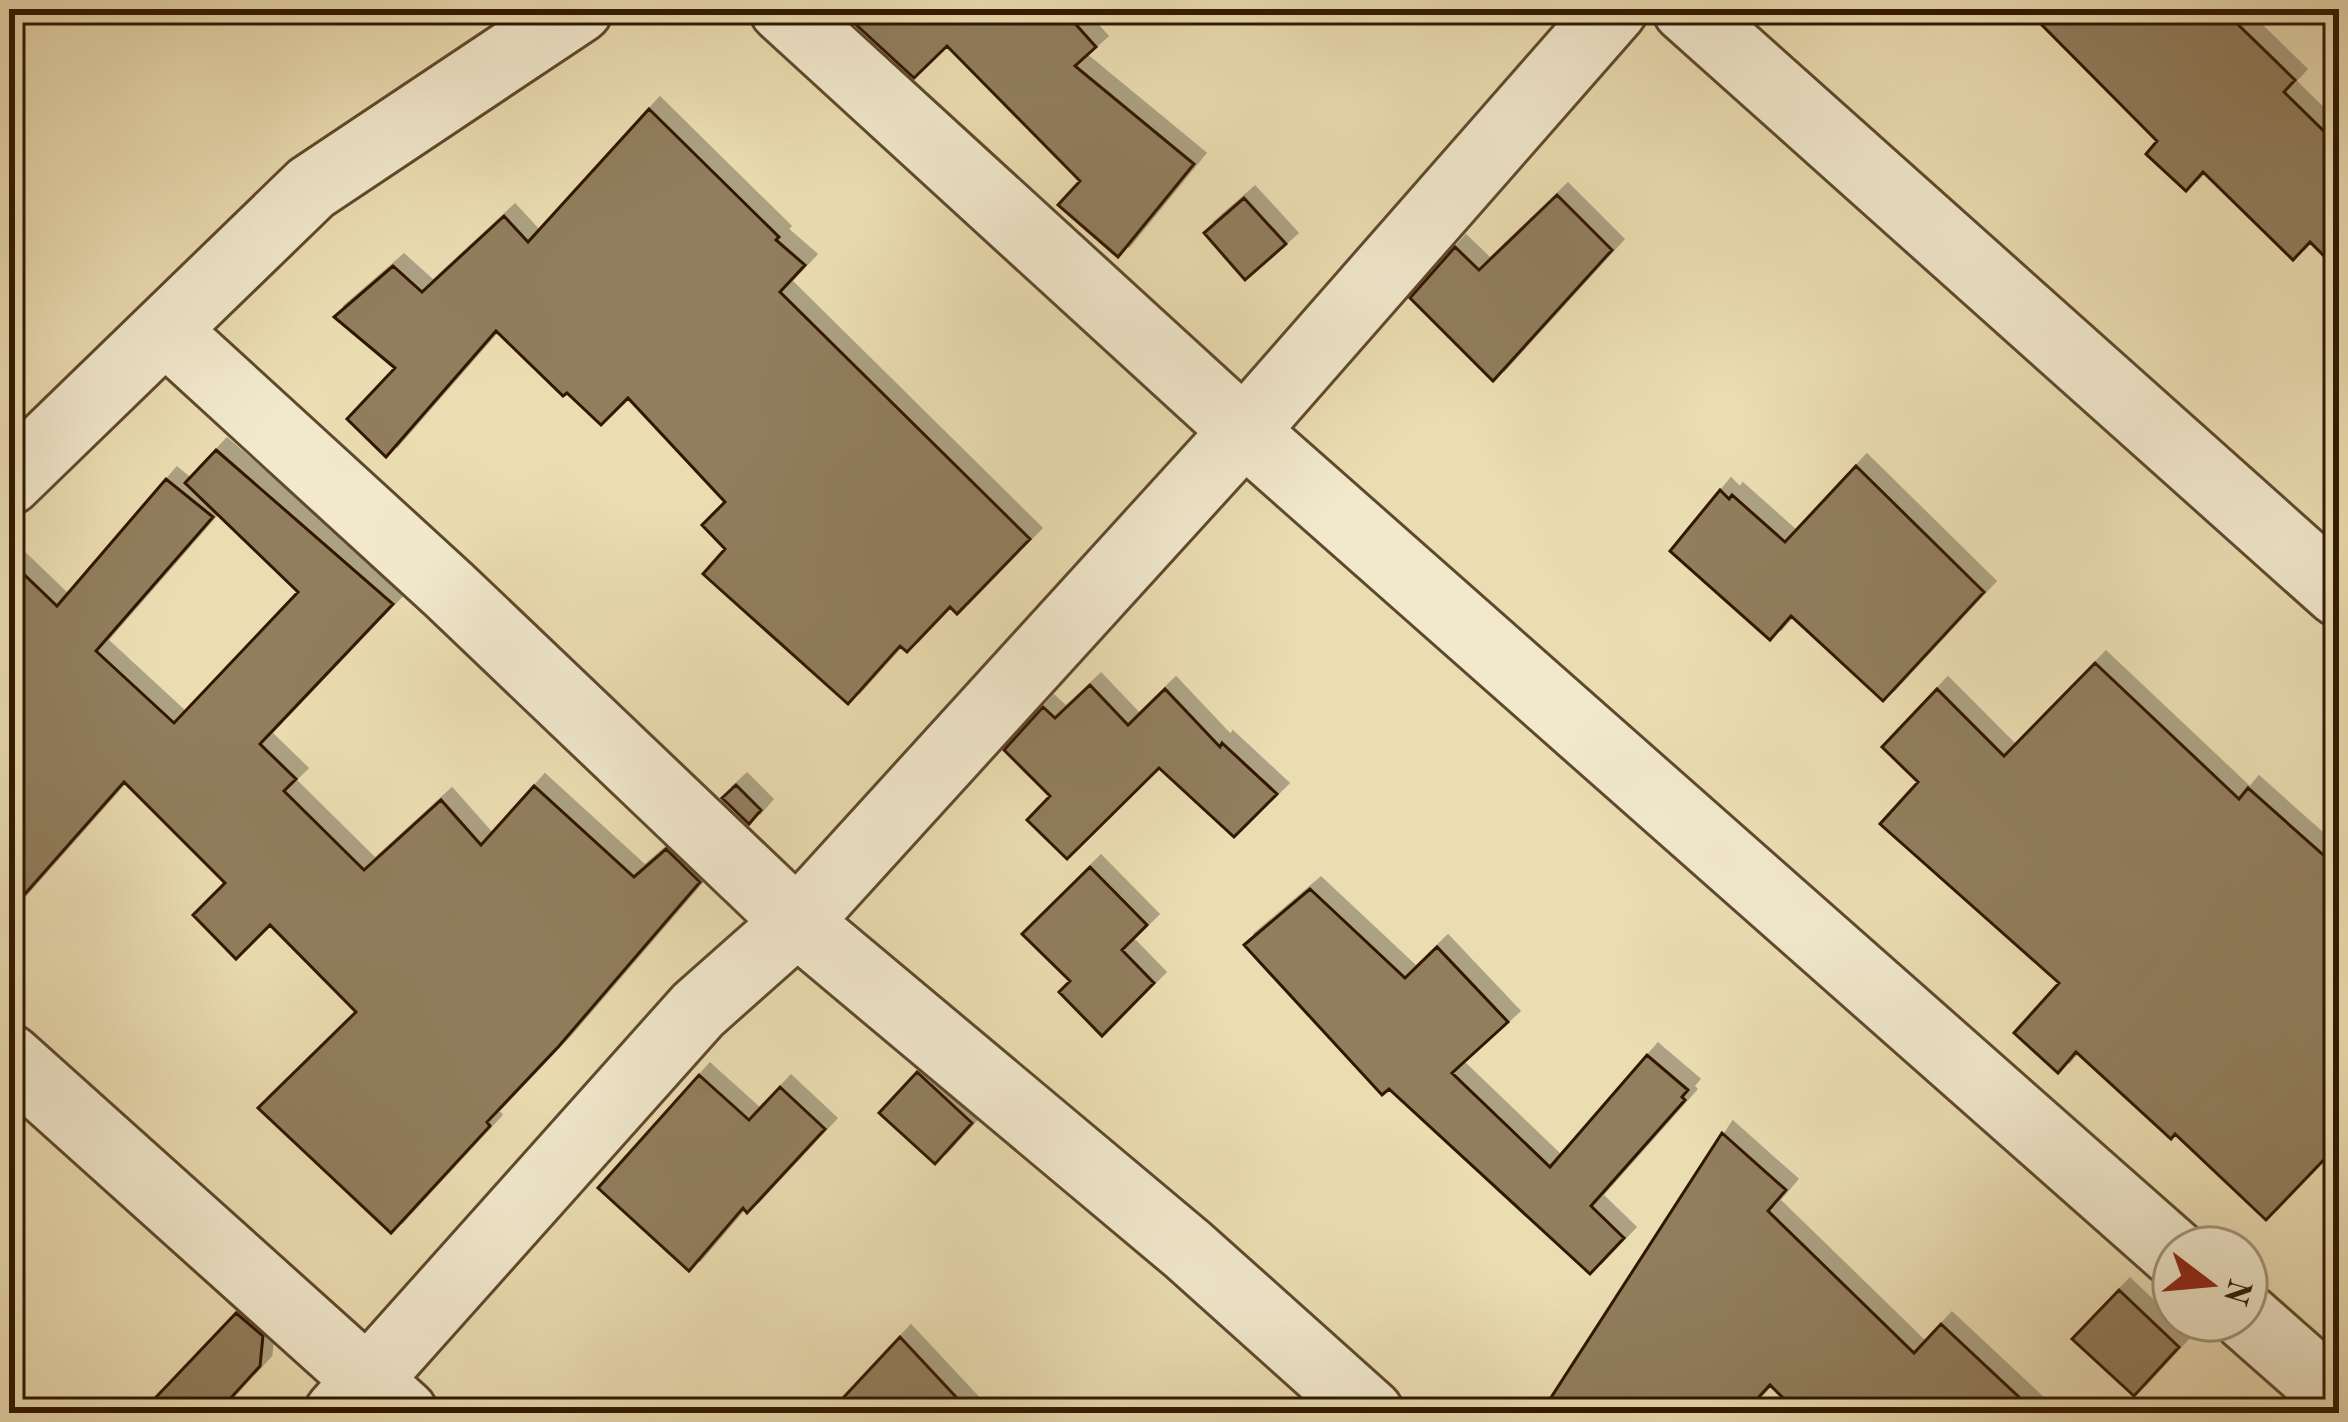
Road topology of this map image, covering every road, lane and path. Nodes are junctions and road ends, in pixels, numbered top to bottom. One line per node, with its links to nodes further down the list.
1 (579, 9): 5 (street)
2 (783, 9): 6 (street)
3 (1614, 9): 6 (street)
4 (1686, 9): 8 (street)
5 (165, 330): 7 (street); 9 (street)
6 (1244, 431): 9 (street); 11 (street)
7 (9, 481)
8 (2339, 593)
9 (797, 922): 14 (street); 15 (street)
10 (9, 1058): 14 (street)
11 (2150, 1232)
12 (2270, 1338): 13 (street)
13 (2339, 1399)
14 (369, 1402)
15 (1370, 1413)

